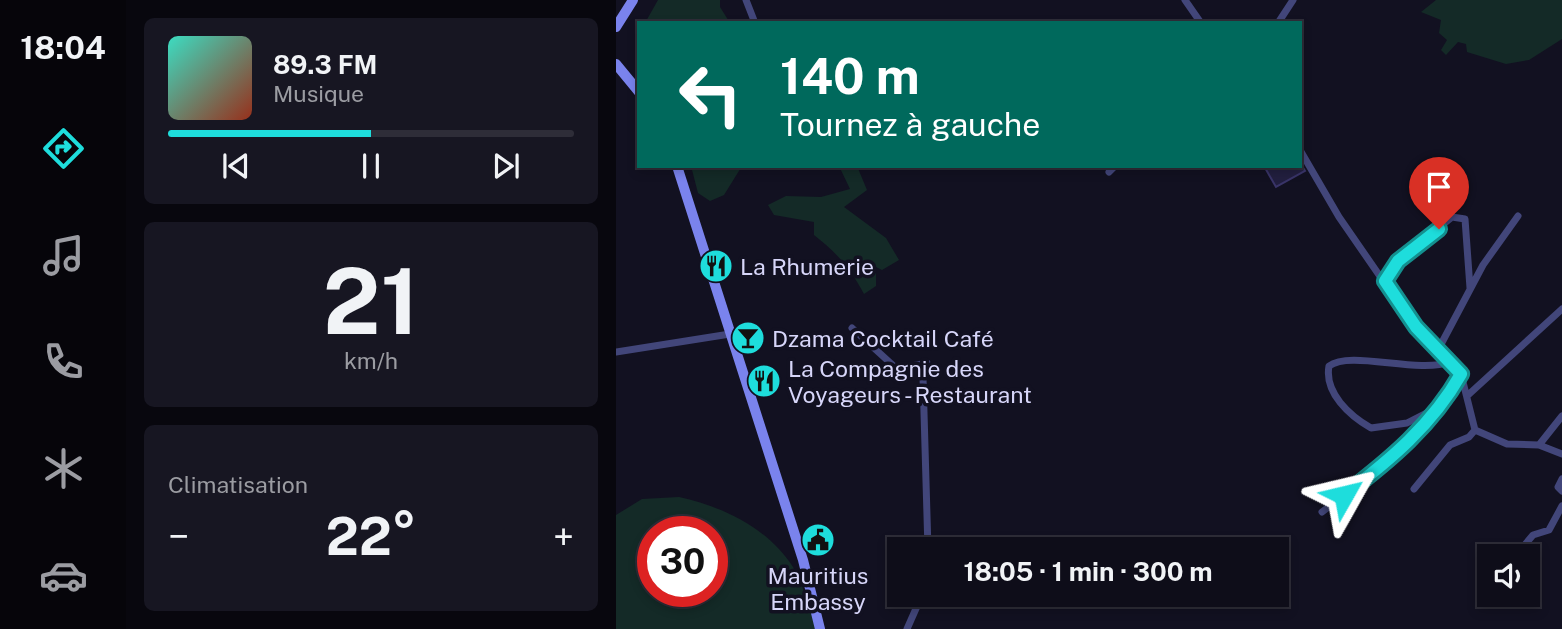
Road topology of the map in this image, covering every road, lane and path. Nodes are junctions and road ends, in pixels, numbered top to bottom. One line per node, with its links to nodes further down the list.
1 (632, 0): 8 (main road)
2 (746, 0): 5 (street)
3 (1185, 0): 6 (street)
4 (1293, 0): 7 (street)
5 (754, 21)
6 (1200, 21)
7 (1279, 21)
8 (616, 27)
9 (616, 64): 10 (main road)
10 (637, 90)
11 (1302, 152): 14 (street)
12 (678, 168): 18 (main road)
13 (1518, 216): 15 (street)
14 (1385, 281): 15 (street); 19 (street)
15 (1471, 288): 19 (street)
16 (1562, 309): 23 (street)
17 (852, 328): 34 (street)
18 (730, 334): 20 (street); 37 (main road)
19 (1438, 350): 21 (street)
20 (616, 352)
21 (1451, 362): 22 (street); 24 (street)
22 (1461, 374): 23 (street); 24 (street)
23 (1467, 396): 26 (street)
24 (1444, 404): 33 (street)
25 (1562, 416): 27 (street)
26 (1475, 430): 27 (street); 30 (street)
27 (1539, 445): 28 (street)
28 (1562, 454)
29 (1562, 480): 31 (street)
30 (1414, 489)
31 (1562, 491)
32 (1562, 506): 35 (street)
33 (1322, 512)
34 (928, 537)
35 (1526, 544)
36 (917, 607): 38 (street)
37 (820, 629)
38 (907, 629)

